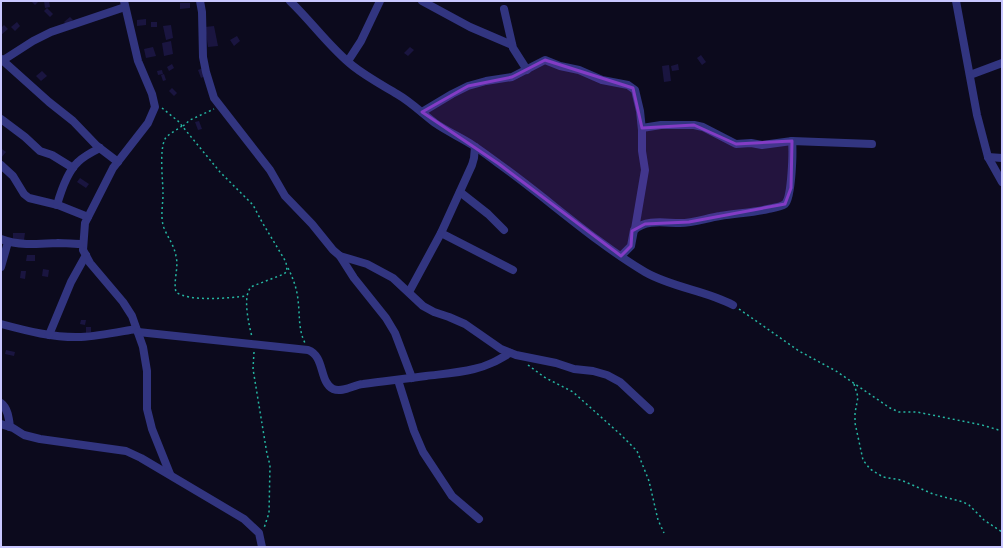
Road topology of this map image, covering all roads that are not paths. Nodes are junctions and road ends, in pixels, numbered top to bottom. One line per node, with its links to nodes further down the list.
1 (200, 1): 36 (street)
2 (290, 1): 10 (street)
3 (380, 1): 10 (street)
4 (422, 1): 8 (street)
5 (956, 1): 13 (street)
6 (124, 4): 9 (street); 23 (street)
7 (504, 9): 8 (street)
8 (512, 45): 12 (street)
9 (2, 60): 20 (street)
10 (348, 61): 14 (street)
11 (1002, 63): 13 (street)
12 (527, 70): 14 (street); 16 (street)
13 (970, 75): 21 (street)
14 (422, 112): 19 (street)
15 (1, 119): 25 (street)
16 (642, 128): 17 (street); 30 (street)
17 (792, 141): 18 (street); 30 (street)
18 (872, 144)
19 (474, 146): 27 (street); 37 (street)
20 (100, 148): 23 (street); 25 (street)
21 (988, 157): 22 (street); 26 (street)
22 (1002, 158)
23 (118, 162): 29 (street)
24 (1, 166): 28 (street)
25 (73, 168): 28 (street)
26 (1002, 182)
27 (460, 192): 31 (street); 32 (street)
28 (57, 204): 29 (street)
29 (88, 217): 34 (street)
30 (635, 229): 37 (street)
31 (504, 230)
32 (441, 233): 39 (street); 40 (street)
33 (5, 240): 34 (street); 38 (street)
34 (83, 244): 35 (street)
35 (86, 255): 43 (street); 44 (street)
36 (340, 256): 40 (street); 46 (street)
37 (621, 256): 41 (street)
38 (1, 267)
39 (513, 270)
40 (409, 292): 45 (street)
41 (733, 305)
42 (1, 324): 44 (street)
43 (137, 331): 44 (street); 47 (street); 52 (street)
44 (48, 334)
45 (510, 353): 46 (street); 49 (street)
46 (412, 378): 47 (street)
47 (398, 380): 53 (street)
48 (1, 403): 51 (street)
49 (650, 410)
50 (1, 424): 51 (street)
51 (10, 427): 52 (street)
52 (170, 474): 54 (street)
53 (479, 519)
54 (262, 547)

